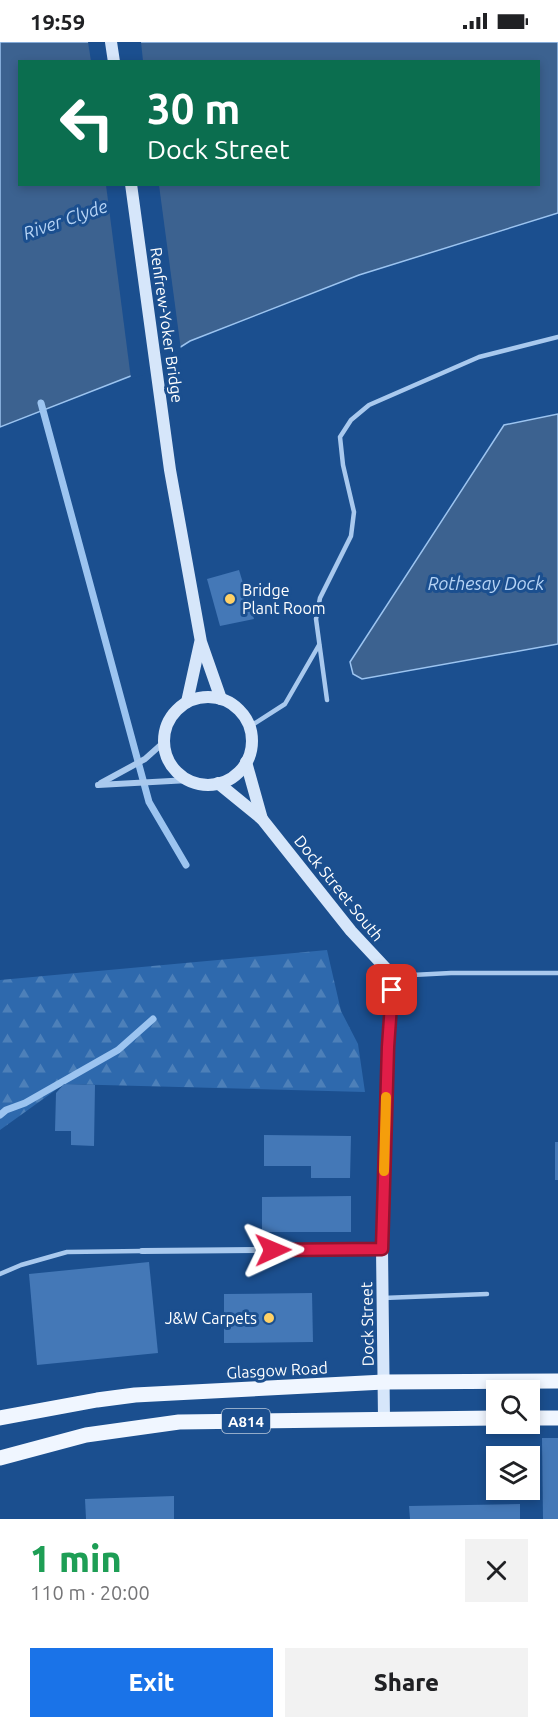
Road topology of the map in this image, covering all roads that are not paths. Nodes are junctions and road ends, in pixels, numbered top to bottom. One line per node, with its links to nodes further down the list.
1 (111, 42): 2 (street)
2 (114, 60)
3 (130, 186): 5 (street, Renfrew-Yoker Bridge)
4 (558, 337): 6 (lane)
5 (201, 642): 7 (street); 9 (street)
6 (319, 645): 8 (lane); 10 (lane)
7 (221, 699): 9 (street); 10 (street)
8 (327, 700)
9 (187, 702): 11 (street)
10 (249, 727): 12 (street)
11 (164, 742): 13 (street); 13 (street)
12 (246, 762): 14 (street); 15 (street, Dock Street South)
13 (189, 780): 14 (street)
14 (218, 783): 15 (street, Dock Street South)
15 (262, 819): 17 (street, Dock Street South)
16 (558, 972): 17 (lane)
17 (393, 976): 18 (street, Dock Street)
18 (382, 1249): 19 (street); 22 (street, Dock Street)
19 (142, 1251): 20 (lane)
20 (0, 1274)
21 (487, 1294): 22 (lane)
22 (383, 1298): 24 (street, Dock Street)
23 (558, 1381): 24 (main road, Glasgow Road / A814)
24 (384, 1382): 25 (main road, Glasgow Road / A814); 29 (street, Dock Street)
25 (0, 1418)
26 (486, 1418): 29 (main road, A814)
27 (540, 1418): 28 (main road)
28 (558, 1418)
29 (384, 1419): 30 (main road, A814)
30 (0, 1458)

